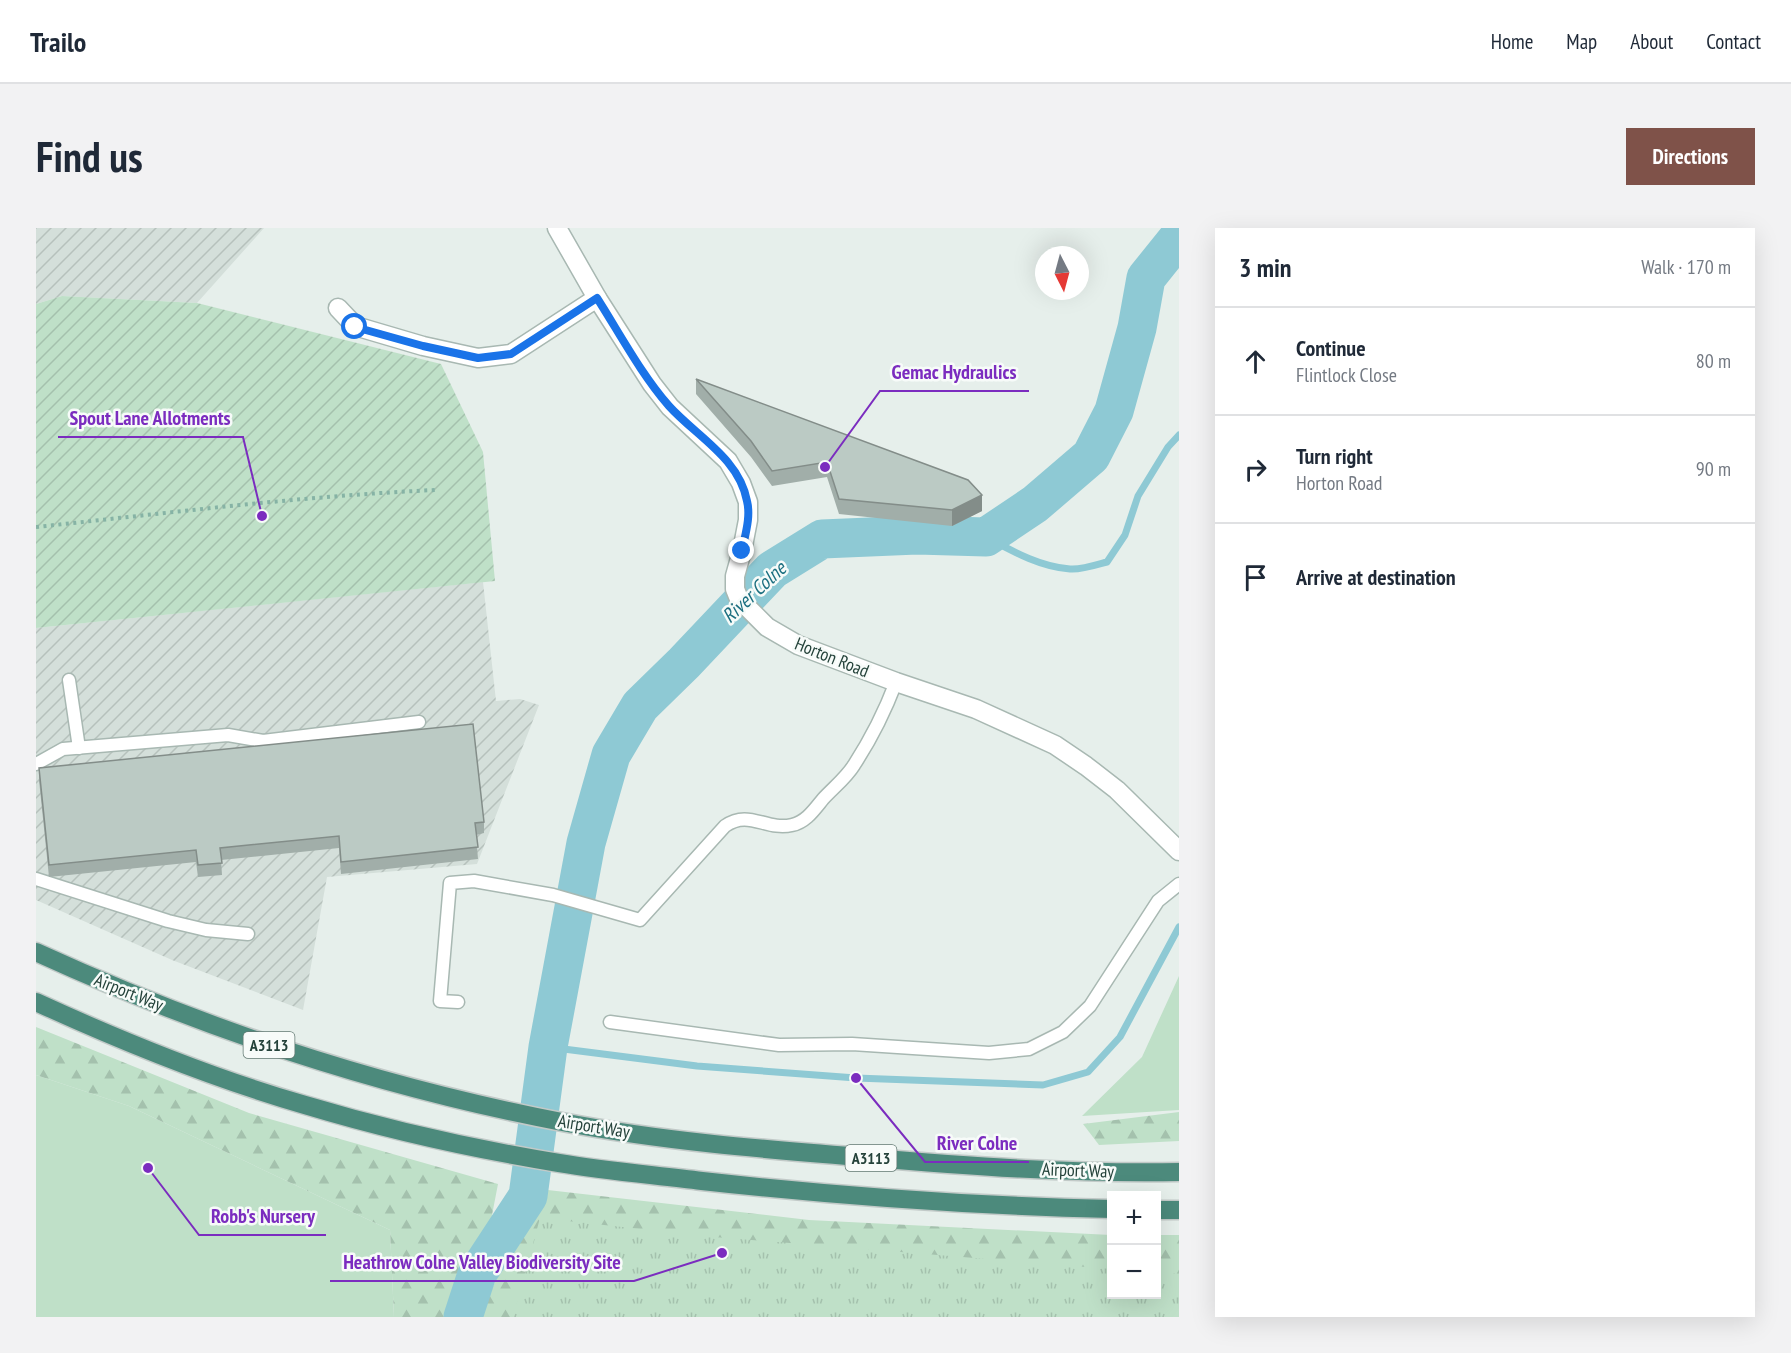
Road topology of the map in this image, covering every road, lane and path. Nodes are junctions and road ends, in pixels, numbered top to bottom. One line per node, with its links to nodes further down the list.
1 (556, 228): 2 (street, Horton Road)
2 (597, 298): 3 (street); 7 (street, Horton Road)
3 (338, 308)
4 (435, 490): 5 (path)
5 (36, 527)
6 (69, 680): 9 (lane)
7 (897, 682): 11 (street, Horton Road); 17 (lane)
8 (419, 722): 9 (lane)
9 (79, 748): 10 (lane)
10 (36, 764)
11 (1179, 851)
12 (36, 879): 14 (lane)
13 (1179, 884): 18 (lane)
14 (248, 934)
15 (36, 952): 19 (highway, Airport Way / A3113)
16 (36, 1002): 20 (highway, Airport Way / A3113)
17 (458, 1002)
18 (610, 1022)
19 (1179, 1172)
20 (1107, 1209)
21 (1161, 1210): 22 (highway)
22 (1179, 1210)

